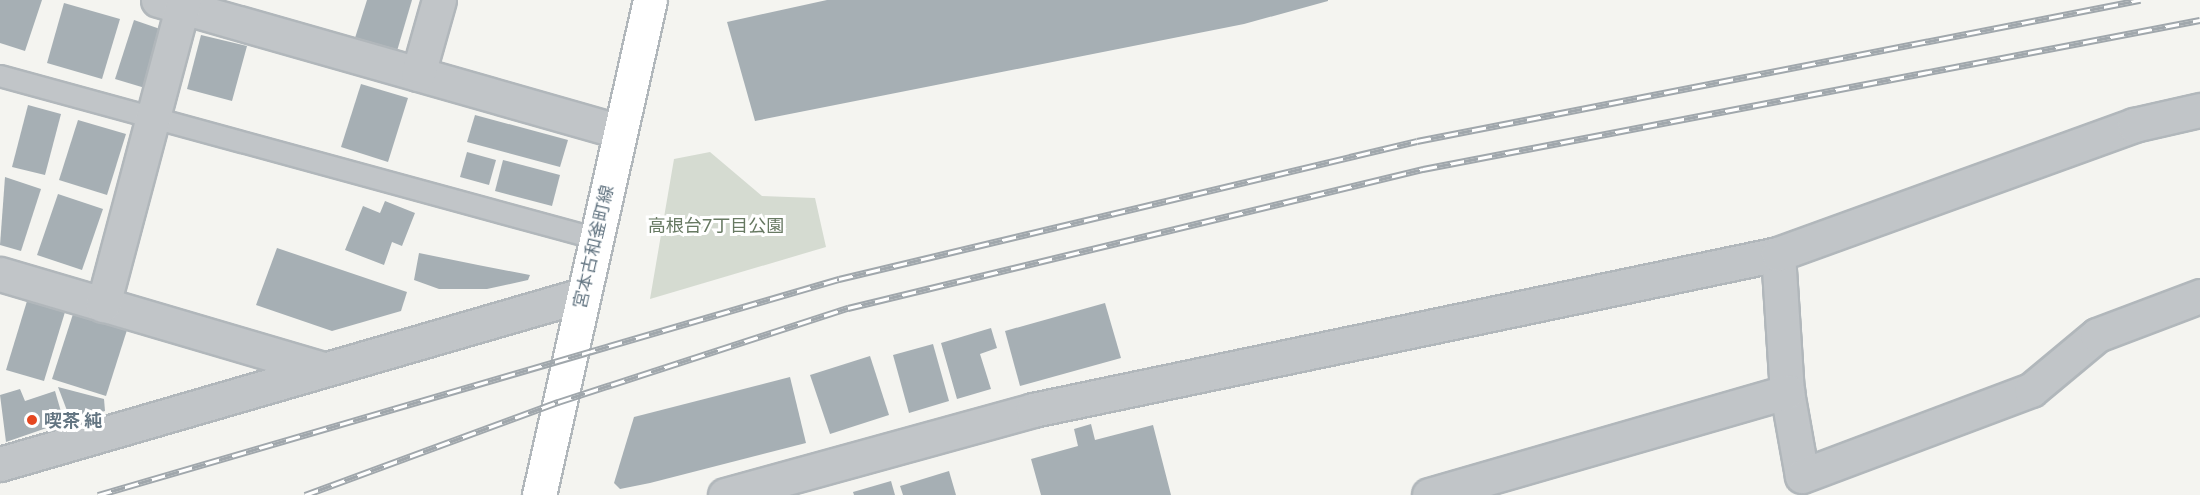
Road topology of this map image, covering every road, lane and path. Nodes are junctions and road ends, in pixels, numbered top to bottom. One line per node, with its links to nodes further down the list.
1 (439, 0): 4 (street)
2 (650, 0): 8 (street, 宮本古和釜町線)
3 (175, 2): 4 (street); 7 (street)
4 (418, 74): 8 (street)
5 (0, 76): 7 (lane)
6 (2200, 110): 10 (street)
7 (152, 120): 9 (lane); 14 (street)
8 (620, 132): 9 (street, 宮本古和釜町線)
9 (594, 238): 12 (street, 宮本古和釜町線)
10 (1778, 255): 16 (street); 19 (street)
11 (0, 274): 14 (street)
12 (582, 295): 15 (street); 18 (street, 宮本古和釜町線)
13 (2200, 296): 16 (street)
14 (103, 305): 15 (street)
15 (319, 368): 17 (street)
16 (1787, 392): 20 (street)
17 (0, 464)
18 (539, 495)
19 (725, 495)
20 (1429, 495)

